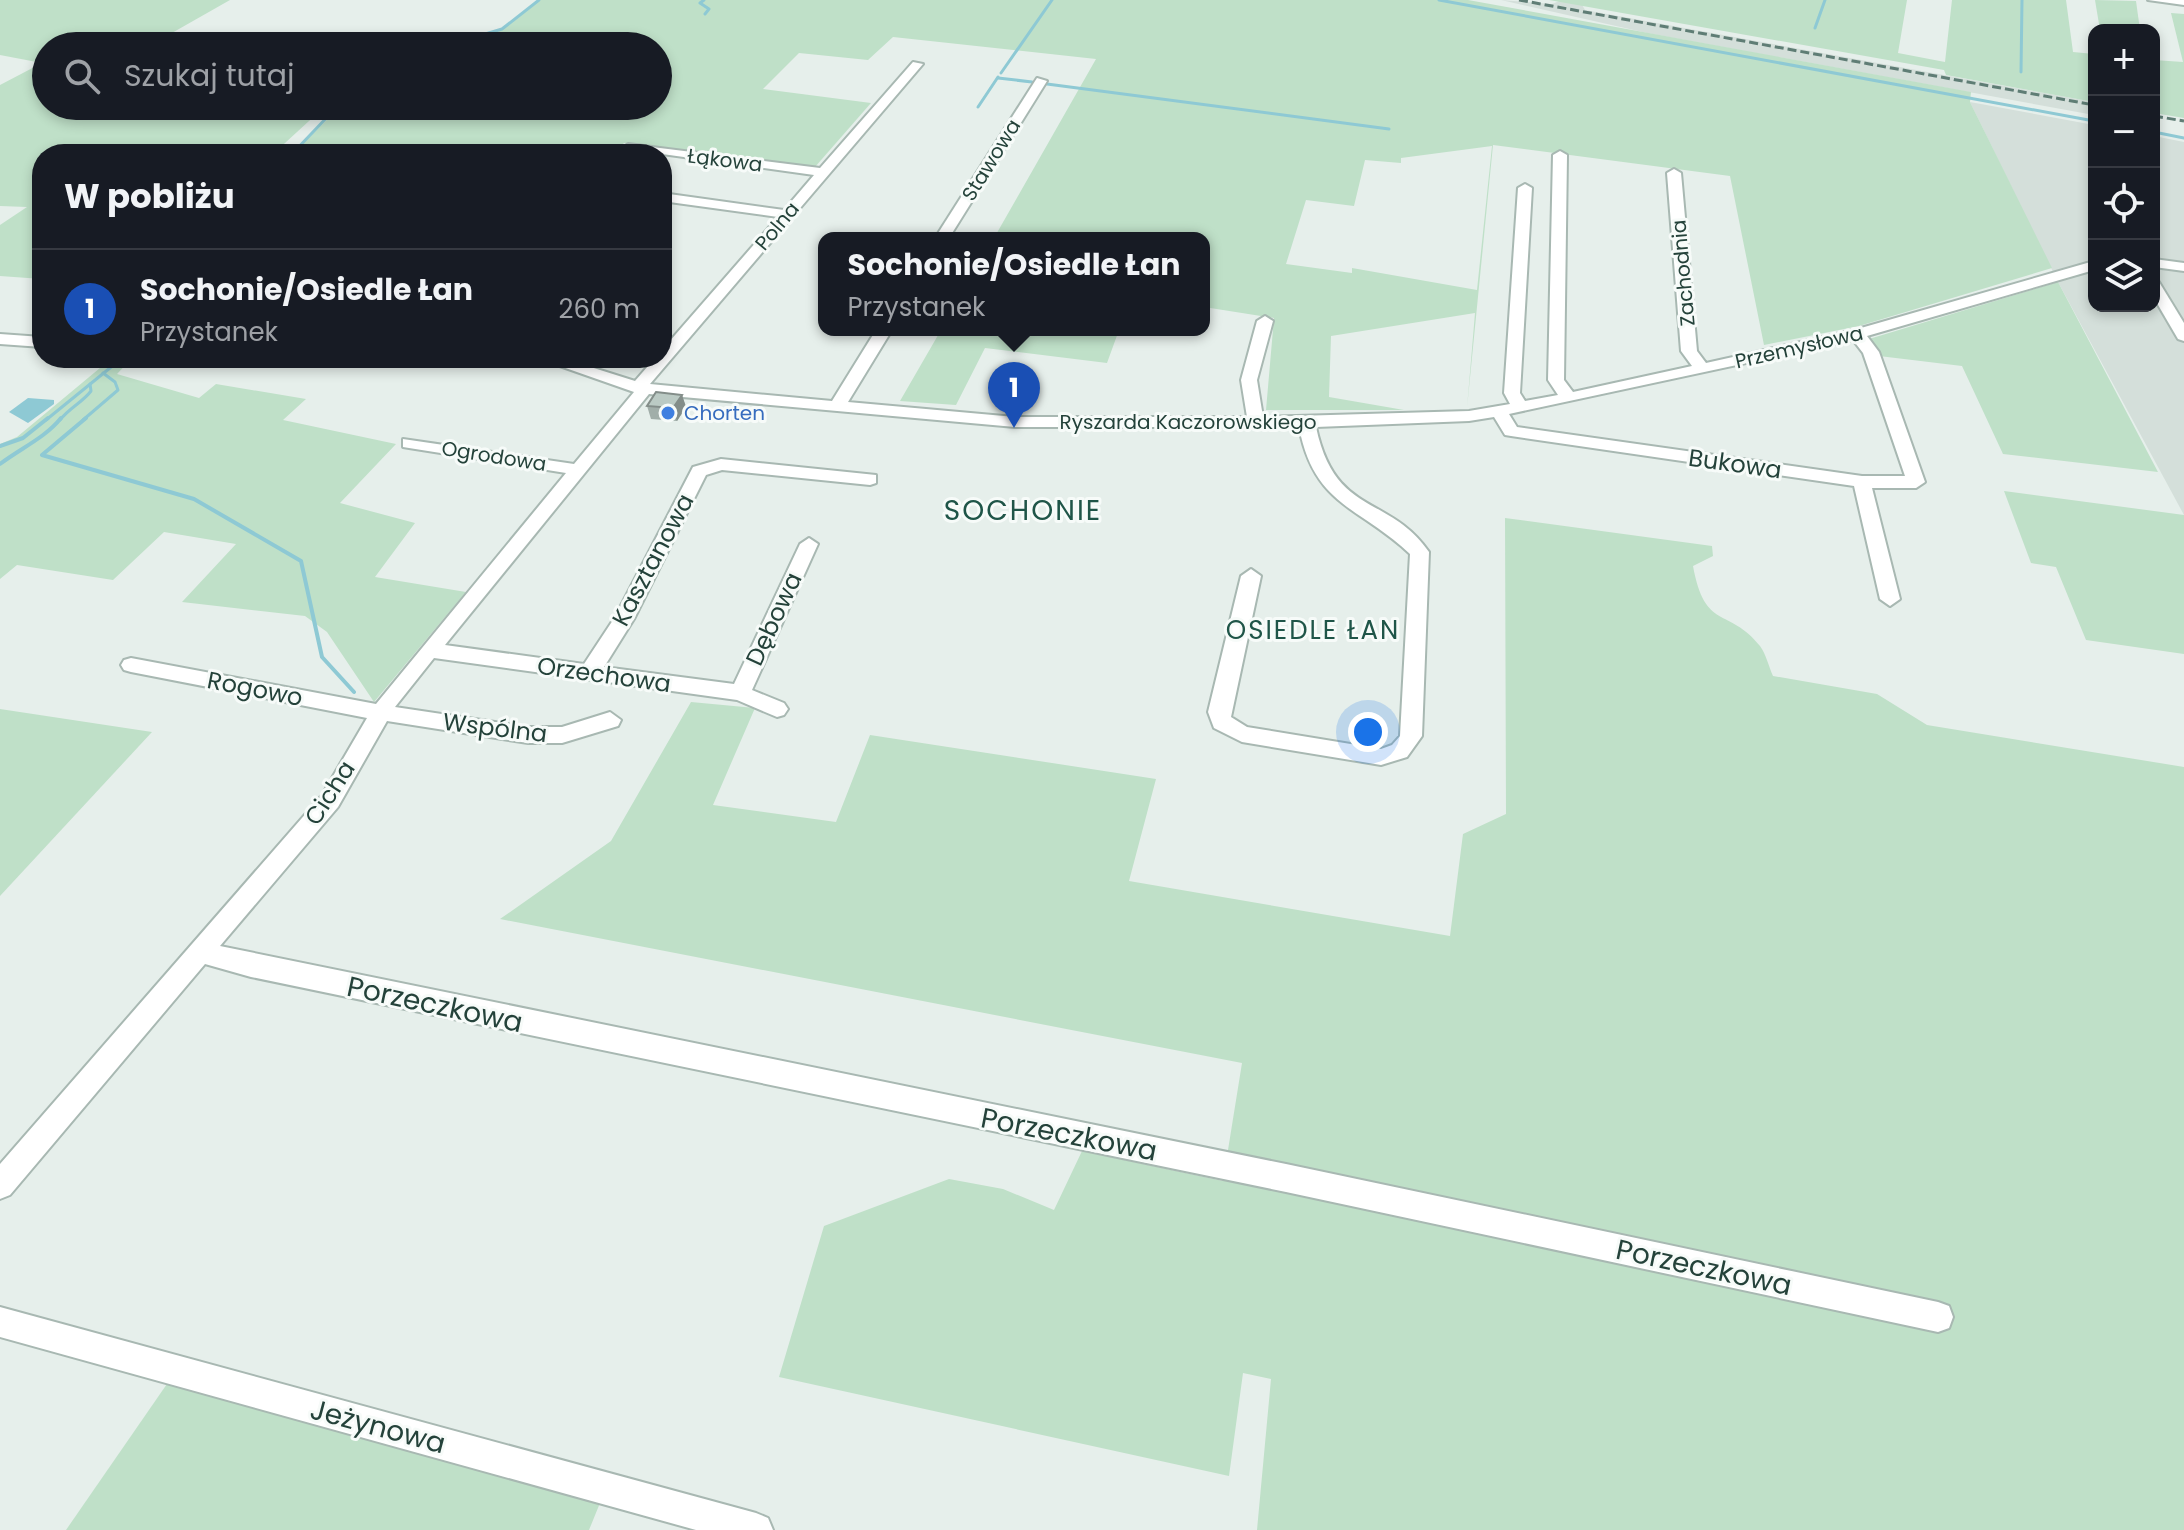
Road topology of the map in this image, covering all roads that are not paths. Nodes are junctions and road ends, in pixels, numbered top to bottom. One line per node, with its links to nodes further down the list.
1 (2153, 0): 2 (street)
2 (2184, 2)
3 (917, 64): 7 (street, Polna)
4 (1041, 81): 12 (street, Stawowa)
5 (1560, 155): 28 (street)
6 (672, 156): 7 (street, Łąkowa)
7 (822, 172): 11 (street, Polna)
8 (1674, 173): 26 (street, Zachodnia)
9 (1525, 188): 30 (street)
10 (672, 198): 11 (street)
11 (786, 214): 23 (street, Polna)
12 (946, 232)
13 (2160, 264): 15 (street)
14 (2088, 267): 18 (street, Przemysłowa)
15 (2184, 267)
16 (2160, 295): 20 (street)
17 (1265, 321): 33 (street)
18 (1857, 334): 26 (street, Przemysłowa); 37 (street)
19 (880, 336): 29 (street)
20 (2184, 336)
21 (0, 339): 22 (street)
22 (32, 341)
23 (672, 351)
24 (577, 368): 27 (street, Ryszarda Kaczorowskiego)
25 (658, 368): 27 (street, Polna)
26 (1702, 369): 28 (street, Przemysłowa)
27 (641, 388): 29 (street, Ryszarda Kaczorowskiego); 35 (street, Cicha)
28 (1569, 398): 30 (street, Przemysłowa)
29 (837, 406): 33 (street, Ryszarda Kaczorowskiego)
30 (1521, 408): 31 (street, Przemysłowa)
31 (1500, 412): 32 (street, Ryszarda Kaczorowskiego); 37 (street, Bukowa)
32 (1306, 422): 33 (street, Ryszarda Kaczorowskiego); 39 (street)
33 (1256, 423)
34 (409, 443): 35 (street, Ogrodowa)
35 (579, 470): 41 (street, Cicha)
36 (870, 479): 43 (street, Kasztanowa)
37 (1862, 482): 40 (street)
38 (809, 544): 44 (street, Dębowa)
39 (1251, 576)
40 (1890, 599)
41 (428, 650): 43 (street, Orzechowa); 46 (street, Cicha)
42 (131, 665): 46 (street, Rogowo)
43 (589, 673): 44 (street, Orzechowa)
44 (740, 693): 45 (street, Orzechowa)
45 (777, 709)
46 (378, 712): 47 (street, Wspólna); 48 (street, Cicha)
47 (610, 720)
48 (201, 952): 49 (street, Cicha); 50 (street, Porzeczkowa)
49 (0, 1185)
50 (1938, 1317)
51 (0, 1322): 52 (street, Jeżynowa)
52 (756, 1530)

